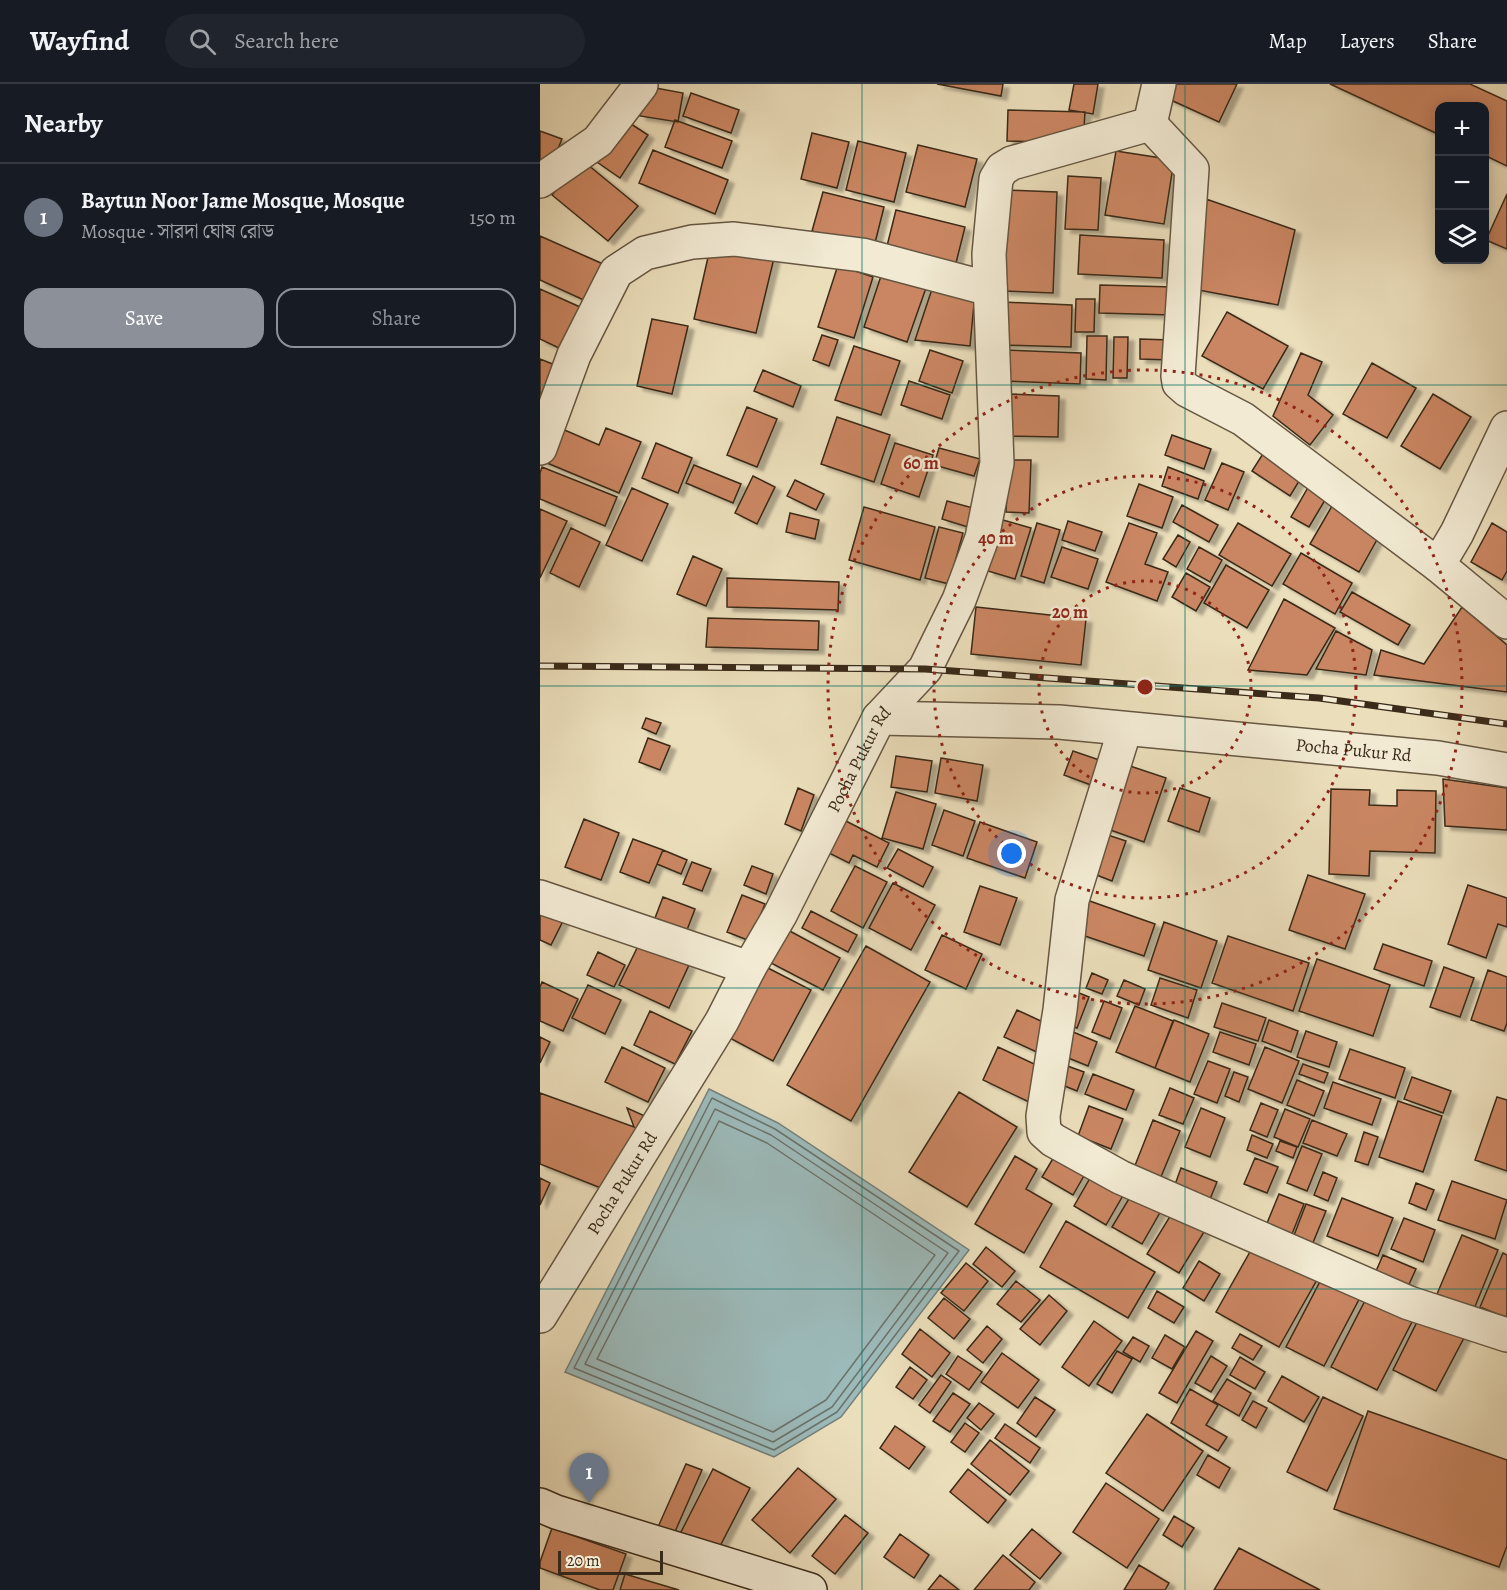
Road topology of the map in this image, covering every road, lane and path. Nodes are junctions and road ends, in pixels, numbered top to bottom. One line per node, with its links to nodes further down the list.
1 (641, 84): 4 (street)
2 (1159, 84): 3 (street)
3 (1150, 124): 5 (street); 8 (street)
4 (540, 181)
5 (990, 289): 7 (street); 10 (street)
6 (1507, 428): 8 (street)
7 (540, 448)
8 (1438, 565): 9 (street)
9 (1507, 622)
10 (879, 717): 11 (street, Pocha Pukur Rd); 14 (street, Pocha Pukur Rd)
11 (1125, 729): 12 (street, Pocha Pukur Rd); 16 (street)
12 (1507, 770)
13 (540, 897): 14 (street)
14 (749, 968): 15 (street, Pocha Pukur Rd)
15 (540, 1316)
16 (1507, 1335)
17 (540, 1505): 18 (street)
18 (810, 1590)

